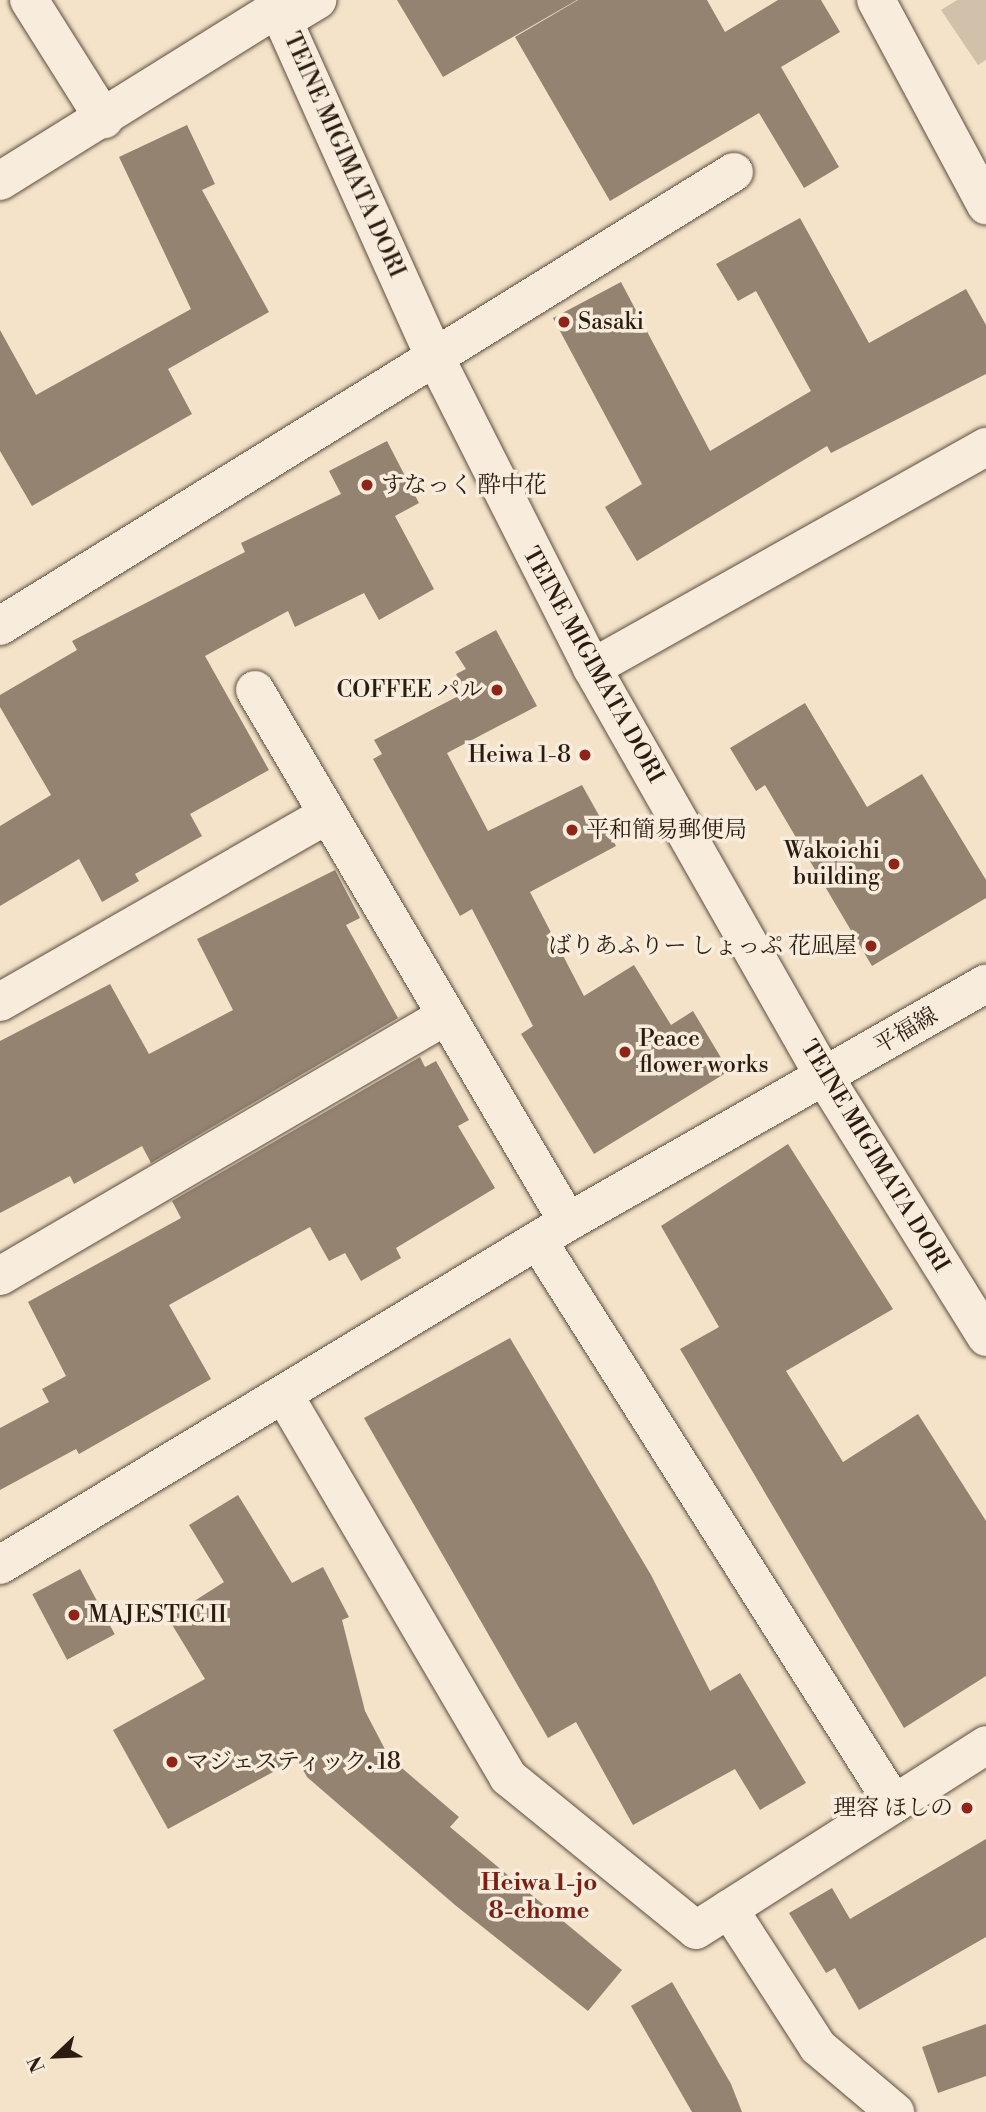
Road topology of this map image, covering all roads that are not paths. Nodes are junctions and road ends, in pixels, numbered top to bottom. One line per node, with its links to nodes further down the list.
1 (29, 0): 5 (street)
2 (317, 0): 4 (street)
3 (876, 0): 8 (street)
4 (279, 9): 5 (street); 9 (street, TEINE MIGIMATA DORI)
5 (104, 119): 7 (street)
6 (734, 172): 9 (street)
7 (0, 181)
8 (986, 205)
9 (433, 353): 11 (street); 12 (street, TEINE MIGIMATA DORI)
10 (986, 447): 12 (street)
11 (0, 626)
12 (592, 668): 18 (street, TEINE MIGIMATA DORI)
13 (255, 690): 14 (street)
14 (328, 814): 16 (street); 17 (street)
15 (986, 984): 18 (street, 平福線)
16 (0, 1002)
17 (444, 1017): 19 (street); 20 (street)
18 (825, 1078): 19 (street, 平福線); 21 (street, TEINE MIGIMATA DORI)
19 (553, 1232): 22 (street, 平福線); 25 (street)
20 (0, 1276)
21 (986, 1338)
22 (284, 1395): 23 (street, 平福線); 26 (street)
23 (0, 1565)
24 (986, 1745): 25 (street)
25 (894, 1804): 26 (street)
26 (729, 1909): 27 (street)
27 (895, 2112)

